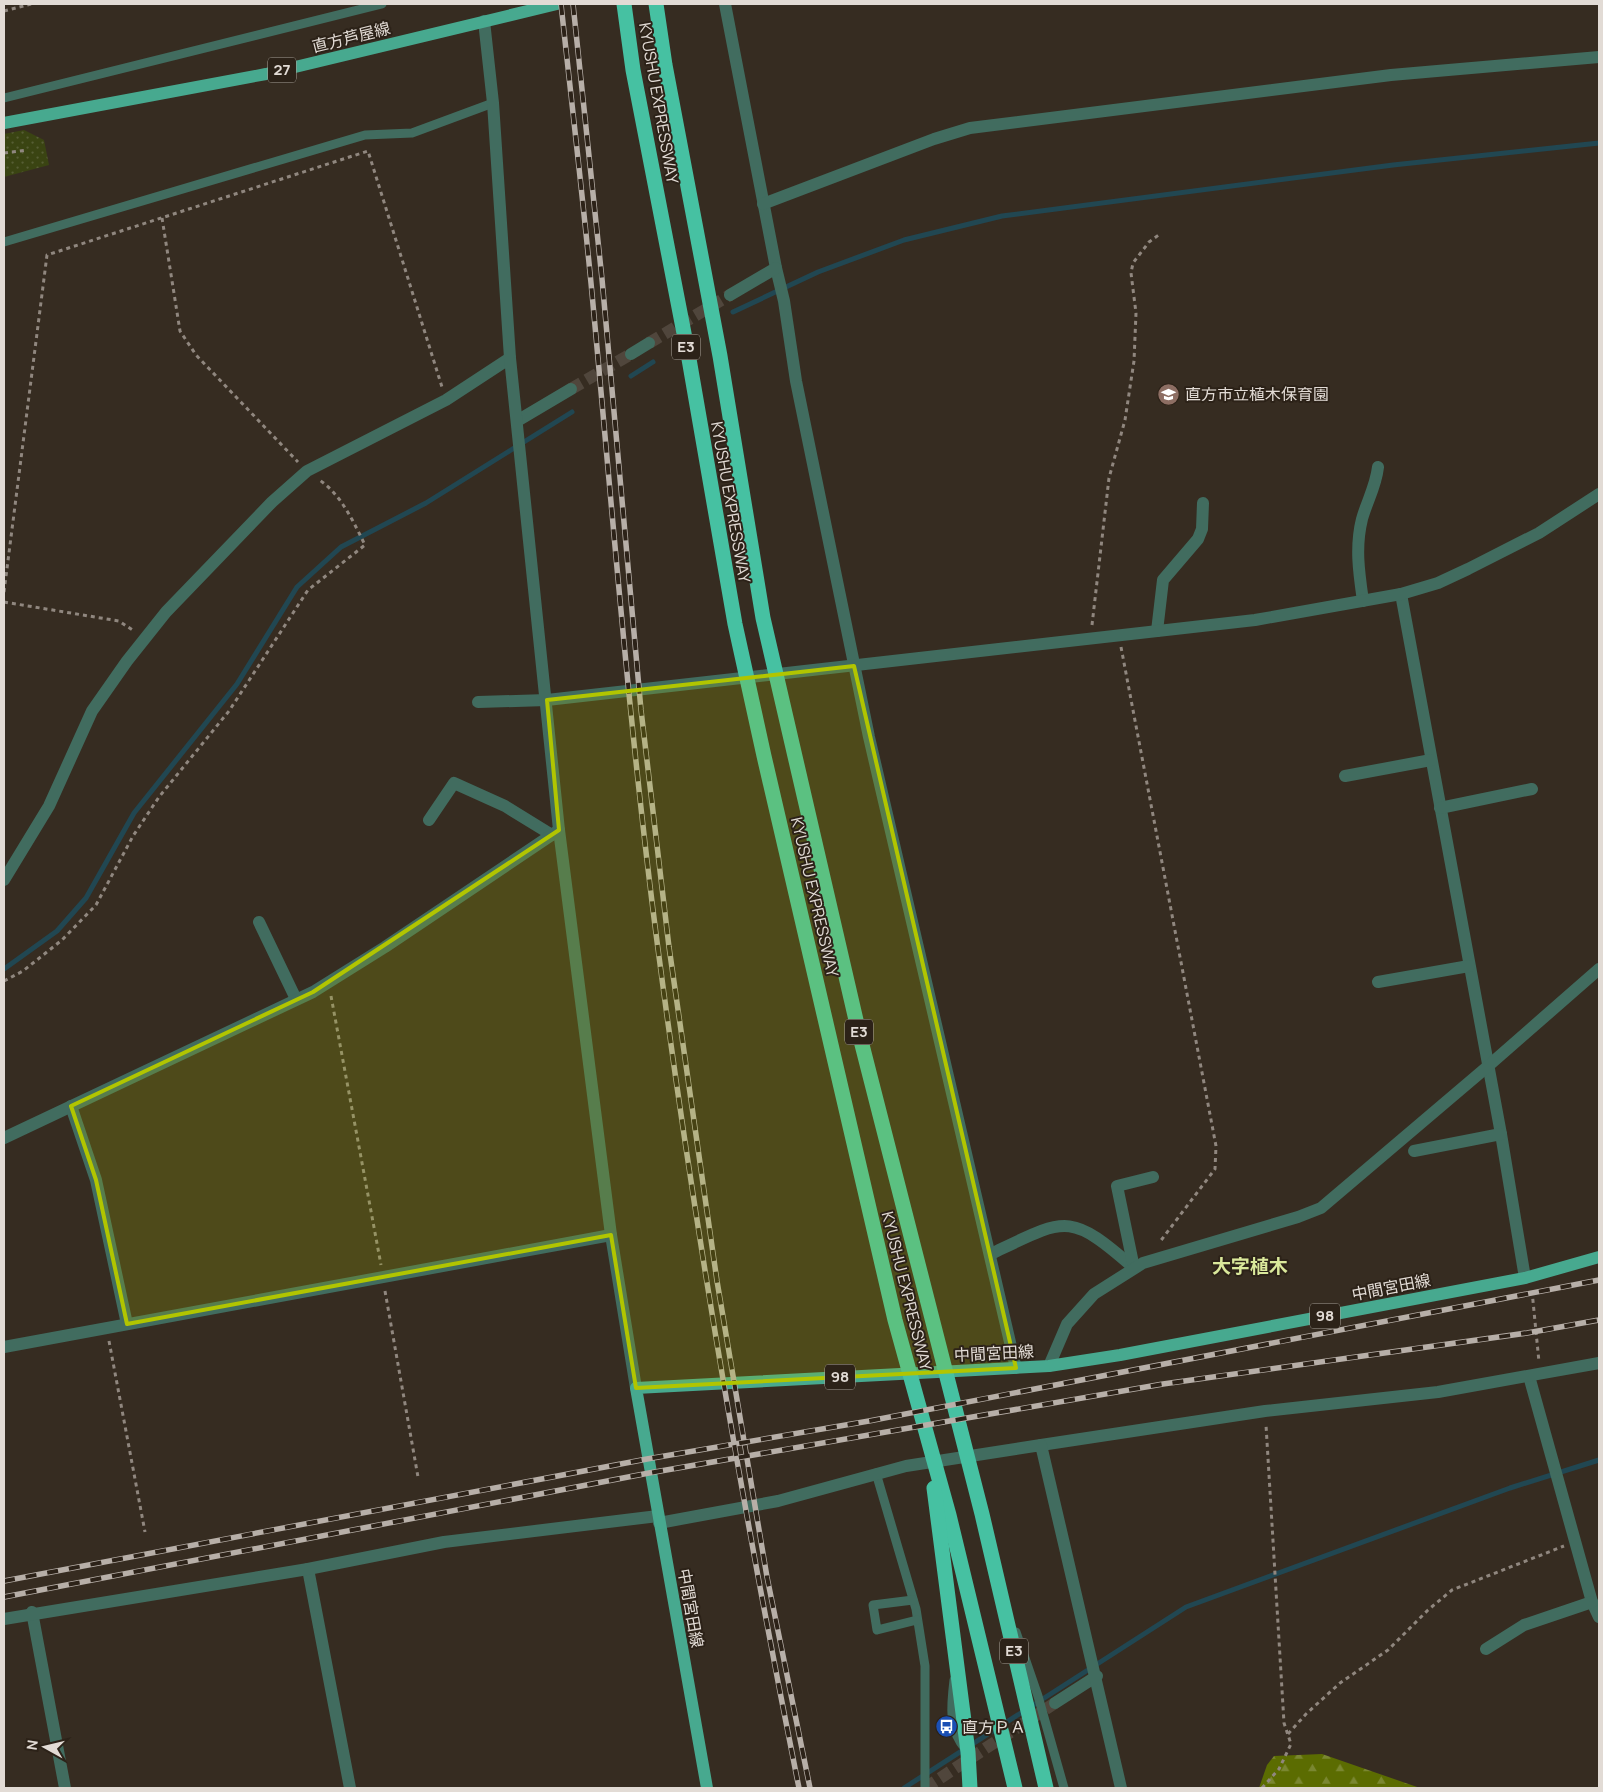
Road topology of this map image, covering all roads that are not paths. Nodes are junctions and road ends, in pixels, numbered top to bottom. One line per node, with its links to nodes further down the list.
1 (382, 4): 8 (lane)
2 (556, 4): 6 (main road, 直方芦屋線 / 27)
3 (624, 4): 61 (highway, KYUSHU EXPRESSWAY / E3)
4 (656, 4): 64 (highway, KYUSHU EXPRESSWAY / E3)
5 (725, 4): 11 (street)
6 (484, 21): 9 (street); 10 (main road, 直方芦屋線 / 27)
7 (1599, 57): 11 (street)
8 (4, 98)
9 (493, 103): 12 (lane); 17 (street)
10 (4, 122)
11 (763, 204): 13 (street)
12 (4, 242)
13 (777, 272): 14 (street); 26 (street)
14 (730, 295)
15 (649, 343): 16 (street)
16 (631, 354)
17 (510, 358): 19 (street); 35 (street)
18 (571, 389): 19 (street)
19 (517, 425): 27 (street)
20 (1378, 467): 24 (street)
21 (1599, 494): 23 (street)
22 (1203, 503): 25 (street)
23 (1401, 594): 24 (street); 29 (street)
24 (1362, 601): 25 (street)
25 (1157, 631): 26 (street)
26 (854, 666): 27 (street); 48 (street)
27 (547, 700): 28 (street); 34 (street)
28 (478, 702)
29 (1432, 760): 30 (street); 32 (street)
30 (1345, 776)
31 (1532, 789): 32 (street)
32 (1440, 808): 37 (street)
33 (429, 820): 34 (street)
34 (556, 832): 40 (street); 47 (street)
35 (4, 880)
36 (259, 922): 40 (street)
37 (1469, 966): 39 (street); 41 (street)
38 (1599, 969): 41 (street)
39 (1378, 982)
40 (296, 999): 42 (street)
41 (1487, 1067): 43 (street); 50 (street)
42 (71, 1106): 44 (street); 52 (street)
43 (1501, 1134): 45 (street); 51 (street)
44 (4, 1138)
45 (1414, 1151)
46 (1153, 1177): 50 (street)
47 (611, 1235): 52 (street); 58 (street)
48 (990, 1254): 50 (street); 56 (street)
49 (1599, 1257): 51 (main road, 中間宮田線 / 98)
50 (1138, 1265): 55 (street)
51 (1528, 1281): 55 (main road, 中間宮田線 / 98)
52 (127, 1324): 53 (street)
53 (4, 1347)
54 (1599, 1364): 57 (street)
55 (1049, 1366): 56 (main road, 中間宮田線 / 98)
56 (1016, 1368): 58 (main road, 中間宮田線 / 98)
57 (1534, 1374): 59 (street); 66 (street)
58 (636, 1388): 62 (main road, 中間宮田線)
59 (1041, 1445): 60 (street); 72 (street)
60 (876, 1473): 62 (street); 65 (lane)
61 (943, 1516): 78 (highway); 79 (highway, KYUSHU EXPRESSWAY / E3)
62 (659, 1520): 63 (street); 76 (main road, 中間宮田線)
63 (308, 1568): 67 (street); 75 (street)
64 (997, 1575): 80 (highway, KYUSHU EXPRESSWAY / E3); 81 (lane)
65 (913, 1600): 70 (lane); 70 (lane)
66 (1592, 1602): 68 (street); 71 (street)
67 (32, 1612): 69 (street); 74 (street)
68 (1599, 1617)
69 (4, 1619)
70 (917, 1620): 77 (lane)
71 (1486, 1649)
72 (1097, 1676): 73 (street); 82 (street)
73 (1055, 1703)
74 (65, 1788)
75 (350, 1788)
76 (707, 1788)
77 (925, 1788)
78 (970, 1788)
79 (1015, 1788)
80 (1046, 1788)
81 (1064, 1788)
82 (1121, 1788)

